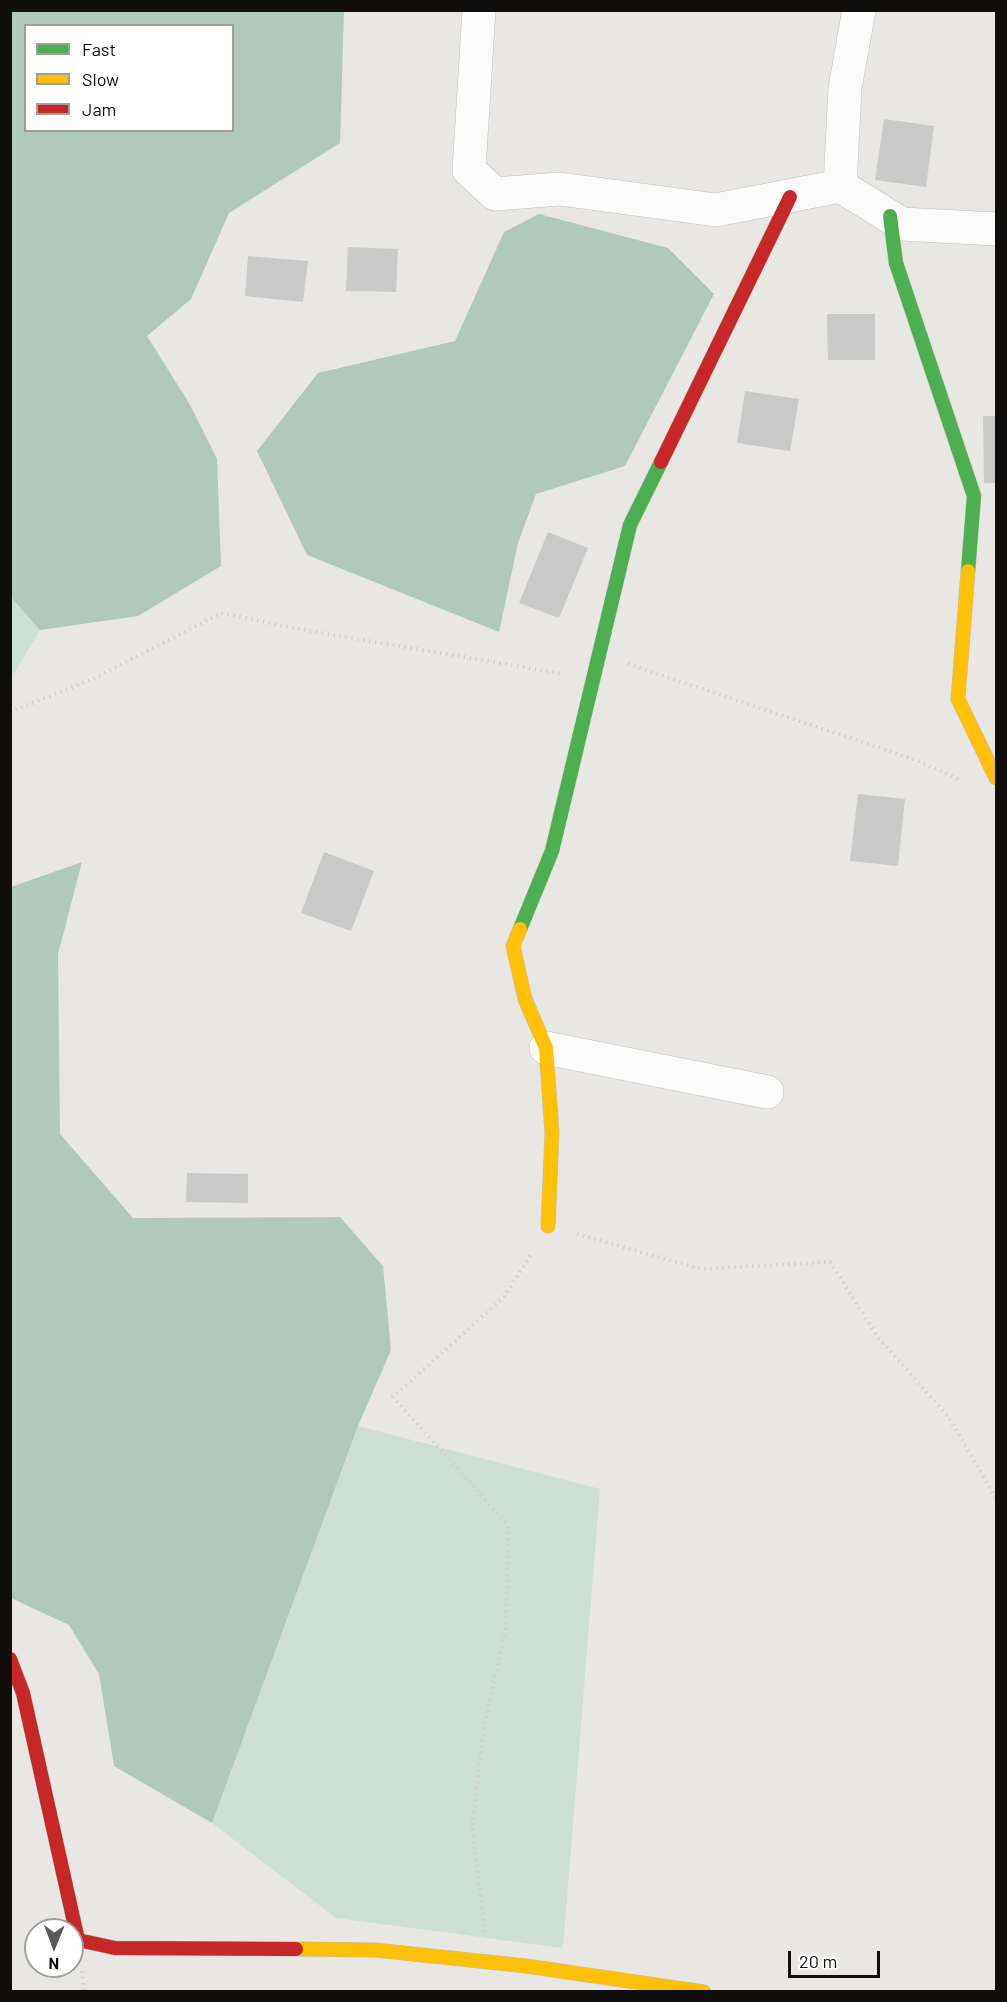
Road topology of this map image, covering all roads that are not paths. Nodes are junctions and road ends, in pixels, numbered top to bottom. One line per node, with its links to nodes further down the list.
1 (479, 10): 4 (street)
2 (859, 10): 3 (street)
3 (840, 186): 4 (street); 5 (street)
4 (790, 197): 8 (street)
5 (891, 216): 6 (street); 7 (street)
6 (996, 229)
7 (996, 778)
8 (546, 1048): 9 (street); 10 (street)
9 (767, 1092)
10 (548, 1226)
11 (10, 1659): 12 (street)
12 (704, 1992)

